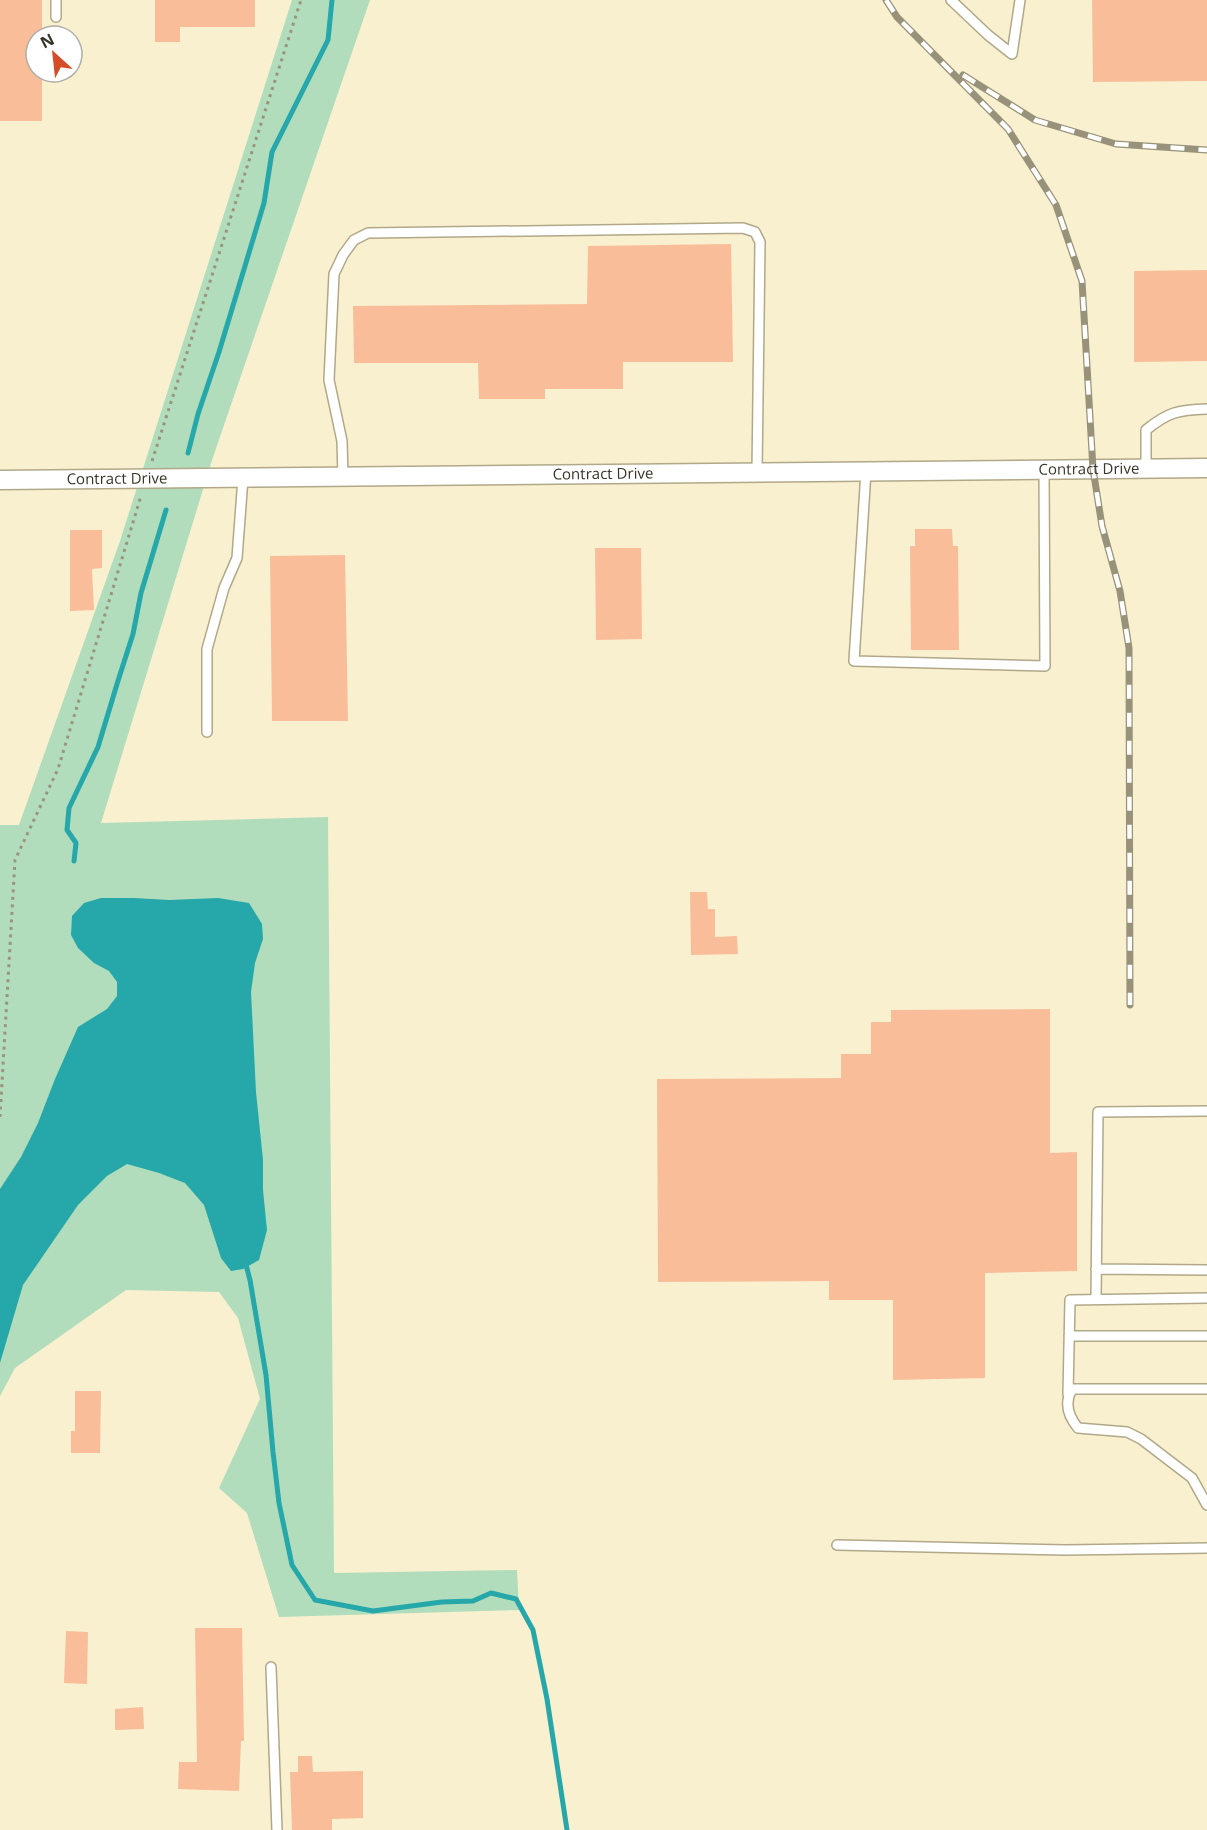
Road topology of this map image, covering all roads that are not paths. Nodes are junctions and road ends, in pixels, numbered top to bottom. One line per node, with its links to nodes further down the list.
1 (56, 0): 4 (lane)
2 (951, 0): 3 (lane)
3 (1020, 0)
4 (56, 17)
5 (1207, 409): 8 (lane)
6 (1207, 468): 8 (street, Contract Drive)
7 (1044, 469): 8 (street, Contract Drive); 9 (street, Contract Drive); 9 (lane)
8 (1146, 469)
9 (866, 471): 10 (street, Contract Drive)
10 (757, 472): 11 (street, Contract Drive); 11 (lane)
11 (343, 477): 12 (street, Contract Drive)
12 (243, 478): 13 (street, Contract Drive); 14 (lane)
13 (0, 480)
14 (207, 732)
15 (1207, 1111): 16 (lane)
16 (1096, 1269): 17 (lane); 19 (lane)
17 (1207, 1270)
18 (1207, 1298): 19 (lane)
19 (1096, 1299): 20 (lane)
20 (1069, 1336): 21 (lane); 23 (lane)
21 (1207, 1336)
22 (1207, 1389): 23 (lane)
23 (1068, 1396): 24 (lane)
24 (1207, 1505)
25 (837, 1545): 26 (lane)
26 (1207, 1548)
27 (271, 1667): 28 (lane)
28 (277, 1830)

